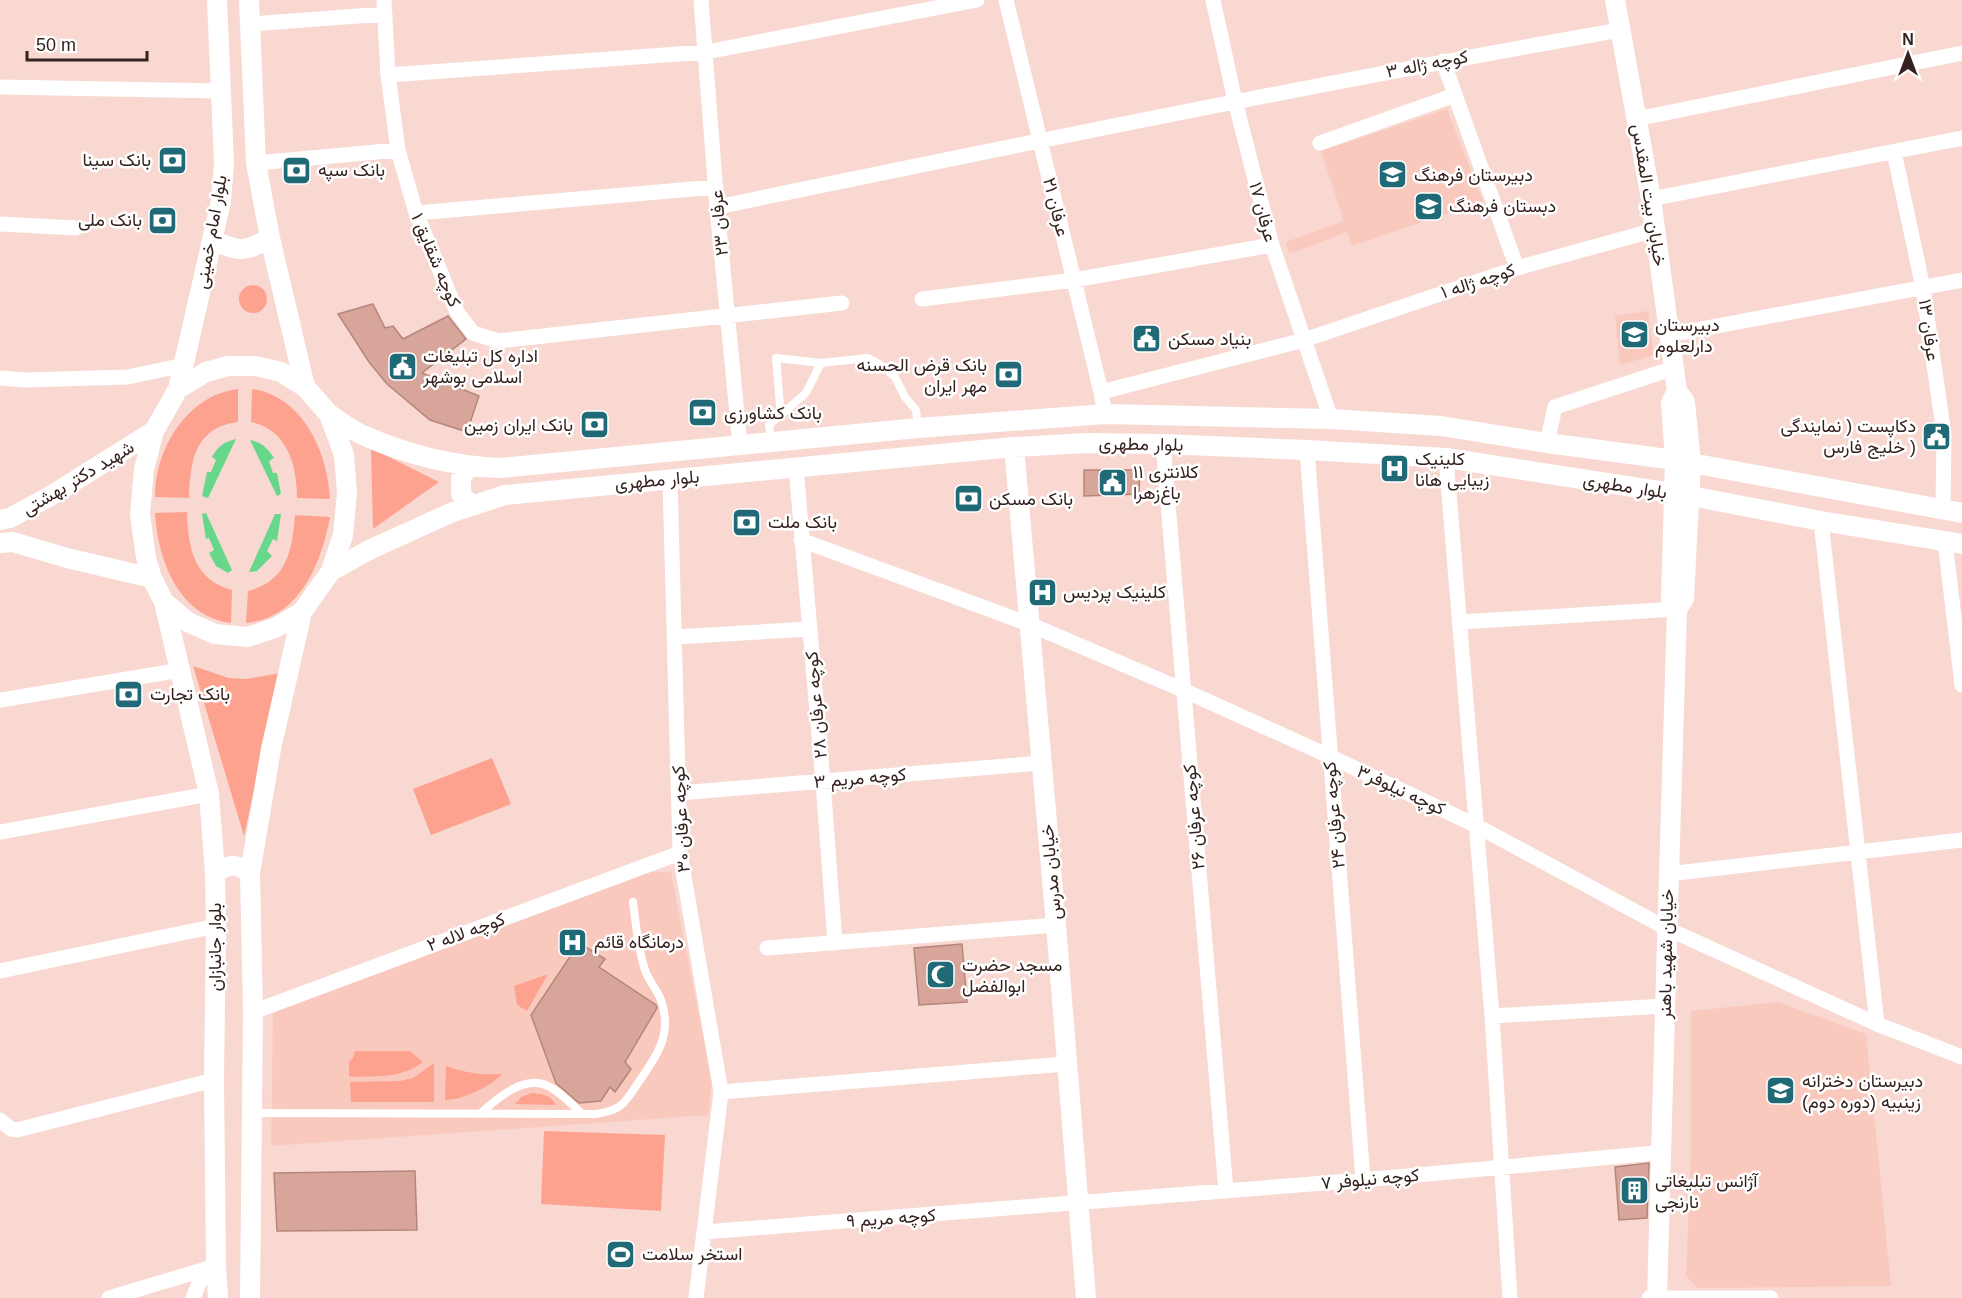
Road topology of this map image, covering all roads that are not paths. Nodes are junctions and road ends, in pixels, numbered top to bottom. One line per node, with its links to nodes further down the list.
1 (217, 0): 16 (street, بلوار امام خمینی)
2 (249, 0): 9 (street, بلوار امام خمینی)
3 (701, 0): 11 (street, عرفان ۲۳)
4 (977, 0): 11 (street)
5 (1006, 0): 21 (street, عرفان ۲۱)
6 (1213, 0): 18 (street, عرفان ۱۷)
7 (1615, 0): 10 (street, خیابان بیت المقدس)
8 (384, 7): 9 (street); 14 (street, کوچه شقایق ۱)
9 (250, 24): 25 (street, بلوار امام خمینی)
10 (1620, 30): 13 (street, کوچه ژاله ۳); 19 (street, خیابان بیت المقدس)
11 (706, 52): 14 (street); 26 (street, عرفان ۲۳)
12 (1962, 54): 19 (street)
13 (1443, 61): 17 (street); 18 (street, کوچه ژاله ۳)
14 (388, 75): 23 (street, کوچه شقایق ۱)
15 (0, 87): 16 (street)
16 (221, 92): 34 (street, بلوار امام خمینی)
17 (1455, 96): 22 (street); 36 (street)
18 (1235, 101): 21 (street, کوچه ژاله ۳); 35 (street, عرفان ۱۷)
19 (1636, 119): 27 (street, خیابان بیت المقدس)
20 (1962, 138): 24 (street)
21 (1039, 140): 28 (street, کوچه ژاله ۳); 37 (street, عرفان ۲۱)
22 (1320, 143)
23 (398, 150): 25 (street); 29 (street, کوچه شقایق ۱)
24 (1894, 152): 27 (street); 39 (street, عرفان ۱۳)
25 (255, 163): 33 (street, بلوار امام خمینی)
26 (716, 187): 28 (street, عرفان ۲۳); 29 (street)
27 (1651, 199): 32 (street, خیابان بیت المقدس)
28 (717, 207): 42 (street, عرفان ۲۳)
29 (416, 213): 42 (street, کوچه شقایق ۱)
30 (0, 224): 31 (street)
31 (76, 228)
32 (1655, 230): 36 (street, کوچه ژاله ۱); 43 (street, خیابان بیت المقدس)
33 (270, 238): 34 (street); 49 (street, بلوار امام خمینی)
34 (212, 240): 46 (street, بلوار امام خمینی)
35 (1272, 245): 37 (street); 44 (street, عرفان ۱۷)
36 (1517, 268): 44 (street, کوچه ژاله ۱)
37 (1074, 280): 40 (street); 51 (street, عرفان ۲۱)
38 (1962, 280): 39 (street)
39 (1923, 288): 43 (street); 71 (street, عرفان ۱۳)
40 (922, 299)
41 (842, 303): 42 (street, کوچه شقایق ۱)
42 (728, 316): 61 (street, عرفان ۲۳)
43 (1669, 335): 47 (street, خیابان بیت المقدس)
44 (1304, 340): 51 (street, کوچه ژاله ۱); 55 (street, عرفان ۱۷)
45 (821, 363): 54 (lane); 54 (lane); 56 (lane)
46 (184, 365): 48 (street); 50 (street, بلوار امام خمینی)
47 (1674, 368): 59 (street); 65 (street, خیابان بیت المقدس)
48 (0, 378)
49 (305, 387): 50 (street); 52 (street)
50 (178, 389): 57 (street)
51 (1101, 392): 53 (street, عرفان ۲۱)
52 (329, 414): 66 (street, بلوار مطهری); 77 (street)
53 (1105, 414): 55 (street, بلوار مطهری); 56 (street, بلوار مطهری)
54 (781, 416): 58 (lane)
55 (1331, 419): 59 (street, بلوار مطهری)
56 (918, 428): 58 (street, بلوار مطهری)
57 (154, 431): 72 (street, شهید دکتر بهشتی); 78 (street)
58 (771, 442): 61 (street, بلوار مطهری)
59 (1547, 443): 65 (street, بلوار مطهری)
60 (1163, 444): 62 (street, بلوار مطهری); 63 (street, بلوار مطهری); 88 (street, کوچه عرفان ۲۶)
61 (740, 445): 66 (street, بلوار مطهری)
62 (1014, 447): 67 (street, بلوار مطهری); 83 (street, خیابان مدرس)
63 (1307, 450): 64 (street, بلوار مطهری); 90 (street, کوچه عرفان ۲۴)
64 (1446, 458): 69 (street, بلوار مطهری); 82 (street)
65 (1683, 462): 69 (street, خیابان بیت المقدس); 71 (street, بلوار مطهری)
66 (468, 466): 70 (street)
67 (796, 467): 68 (street, بلوار مطهری); 74 (street, کوچه عرفان ۲۸)
68 (670, 479): 70 (street, بلوار مطهری); 85 (street, کوچه عرفان ۳۰)
69 (1682, 495): 73 (street, بلوار مطهری); 80 (street, خیابان شهید باهنر)
70 (471, 506): 77 (street, بلوار مطهری)
71 (1952, 511)
72 (5, 519): 76 (street)
73 (1821, 521): 75 (street, بلوار مطهری); 99 (street)
74 (801, 540): 83 (street, کوچه نیلوفر۳); 84 (street, کوچه عرفان ۲۸)
75 (1953, 542): 87 (street)
76 (6, 543): 78 (street, شهید دکتر بهشتی)
77 (332, 571): 81 (street)
78 (152, 578): 79 (street)
79 (164, 602): 81 (street); 86 (street, بلوار جانبازان)
80 (1677, 609): 82 (street); 102 (street, خیابان شهید باهنر)
81 (302, 612): 101 (street, بلوار جانبازان)
82 (1460, 622): 95 (street)
83 (1029, 624): 88 (street, کوچه نیلوفر۳); 91 (street, خیابان مدرس)
84 (809, 629): 85 (street); 92 (street, کوچه عرفان ۲۸)
85 (675, 637): 93 (street, کوچه عرفان ۳۰)
86 (181, 670): 89 (street); 94 (street, بلوار جانبازان)
87 (1962, 685)
88 (1183, 690): 90 (street, کوچه نیلوفر۳); 125 (street, کوچه عرفان ۲۶)
89 (0, 700)
90 (1329, 756): 95 (street, کوچه نیلوفر۳); 124 (street, کوچه عرفان ۲۴)
91 (1041, 763): 92 (street, کوچه مریم ۳); 105 (street, خیابان مدرس)
92 (823, 782): 93 (street, کوچه مریم ۳); 107 (street, کوچه عرفان ۲۸)
93 (679, 793): 98 (street, کوچه عرفان ۳۰)
94 (209, 794): 96 (street); 100 (street, بلوار جانبازان)
95 (1477, 826): 106 (street, کوچه نیلوفر۳); 112 (street)
96 (0, 832)
97 (1962, 840): 99 (street)
98 (680, 853): 111 (street, کوچه لاله ۲); 117 (street, کوچه عرفان ۳۰)
99 (1859, 853): 102 (street); 113 (street)
100 (215, 873): 101 (street); 104 (street, بلوار جانبازان)
101 (250, 873): 111 (street, بلوار جانبازان)
102 (1668, 874): 106 (street, خیابان شهید باهنر)
103 (633, 902): 120 (lane)
104 (216, 926): 109 (street); 116 (street, بلوار جانبازان)
105 (1056, 926): 107 (street); 115 (street, خیابان مدرس)
106 (1666, 928): 110 (street, خیابان شهید باهنر); 113 (street, کوچه نیلوفر۳)
107 (835, 943): 108 (street)
108 (767, 948)
109 (0, 970)
110 (1665, 1006): 112 (street); 122 (street, خیابان شهید باهنر)
111 (253, 1012): 118 (street, بلوار جانبازان)
112 (1492, 1016): 123 (street)
113 (1877, 1024): 114 (street, کوچه نیلوفر۳)
114 (1962, 1057)
115 (1066, 1064): 117 (street); 126 (street, خیابان مدرس)
116 (214, 1080): 121 (street); 128 (street, بلوار جانبازان)
117 (721, 1092): 127 (street, کوچه عرفان ۳۰)
118 (252, 1113): 119 (lane); 132 (street, بلوار جانبازان)
119 (480, 1114): 120 (lane); 120 (lane)
120 (582, 1114)
121 (0, 1120)
122 (1662, 1154): 123 (street, کوچه نیلوفر ۷); 136 (street, خیابان شهید باهنر)
123 (1503, 1168): 124 (street, کوچه نیلوفر ۷); 135 (street)
124 (1363, 1180): 125 (street, کوچه نیلوفر ۷)
125 (1226, 1191): 126 (street, کوچه نیلوفر ۷)
126 (1078, 1203): 127 (street, کوچه مریم ۹); 134 (street, خیابان مدرس)
127 (705, 1232): 133 (street, کوچه عرفان ۳۰)
128 (216, 1266): 129 (street); 130 (street); 131 (street, بلوار جانبازان)
129 (109, 1298)
130 (193, 1298)
131 (218, 1298)
132 (250, 1298)
133 (696, 1298)
134 (1086, 1298)
135 (1510, 1298)
136 (1655, 1298): 137 (street)
137 (1771, 1298)

